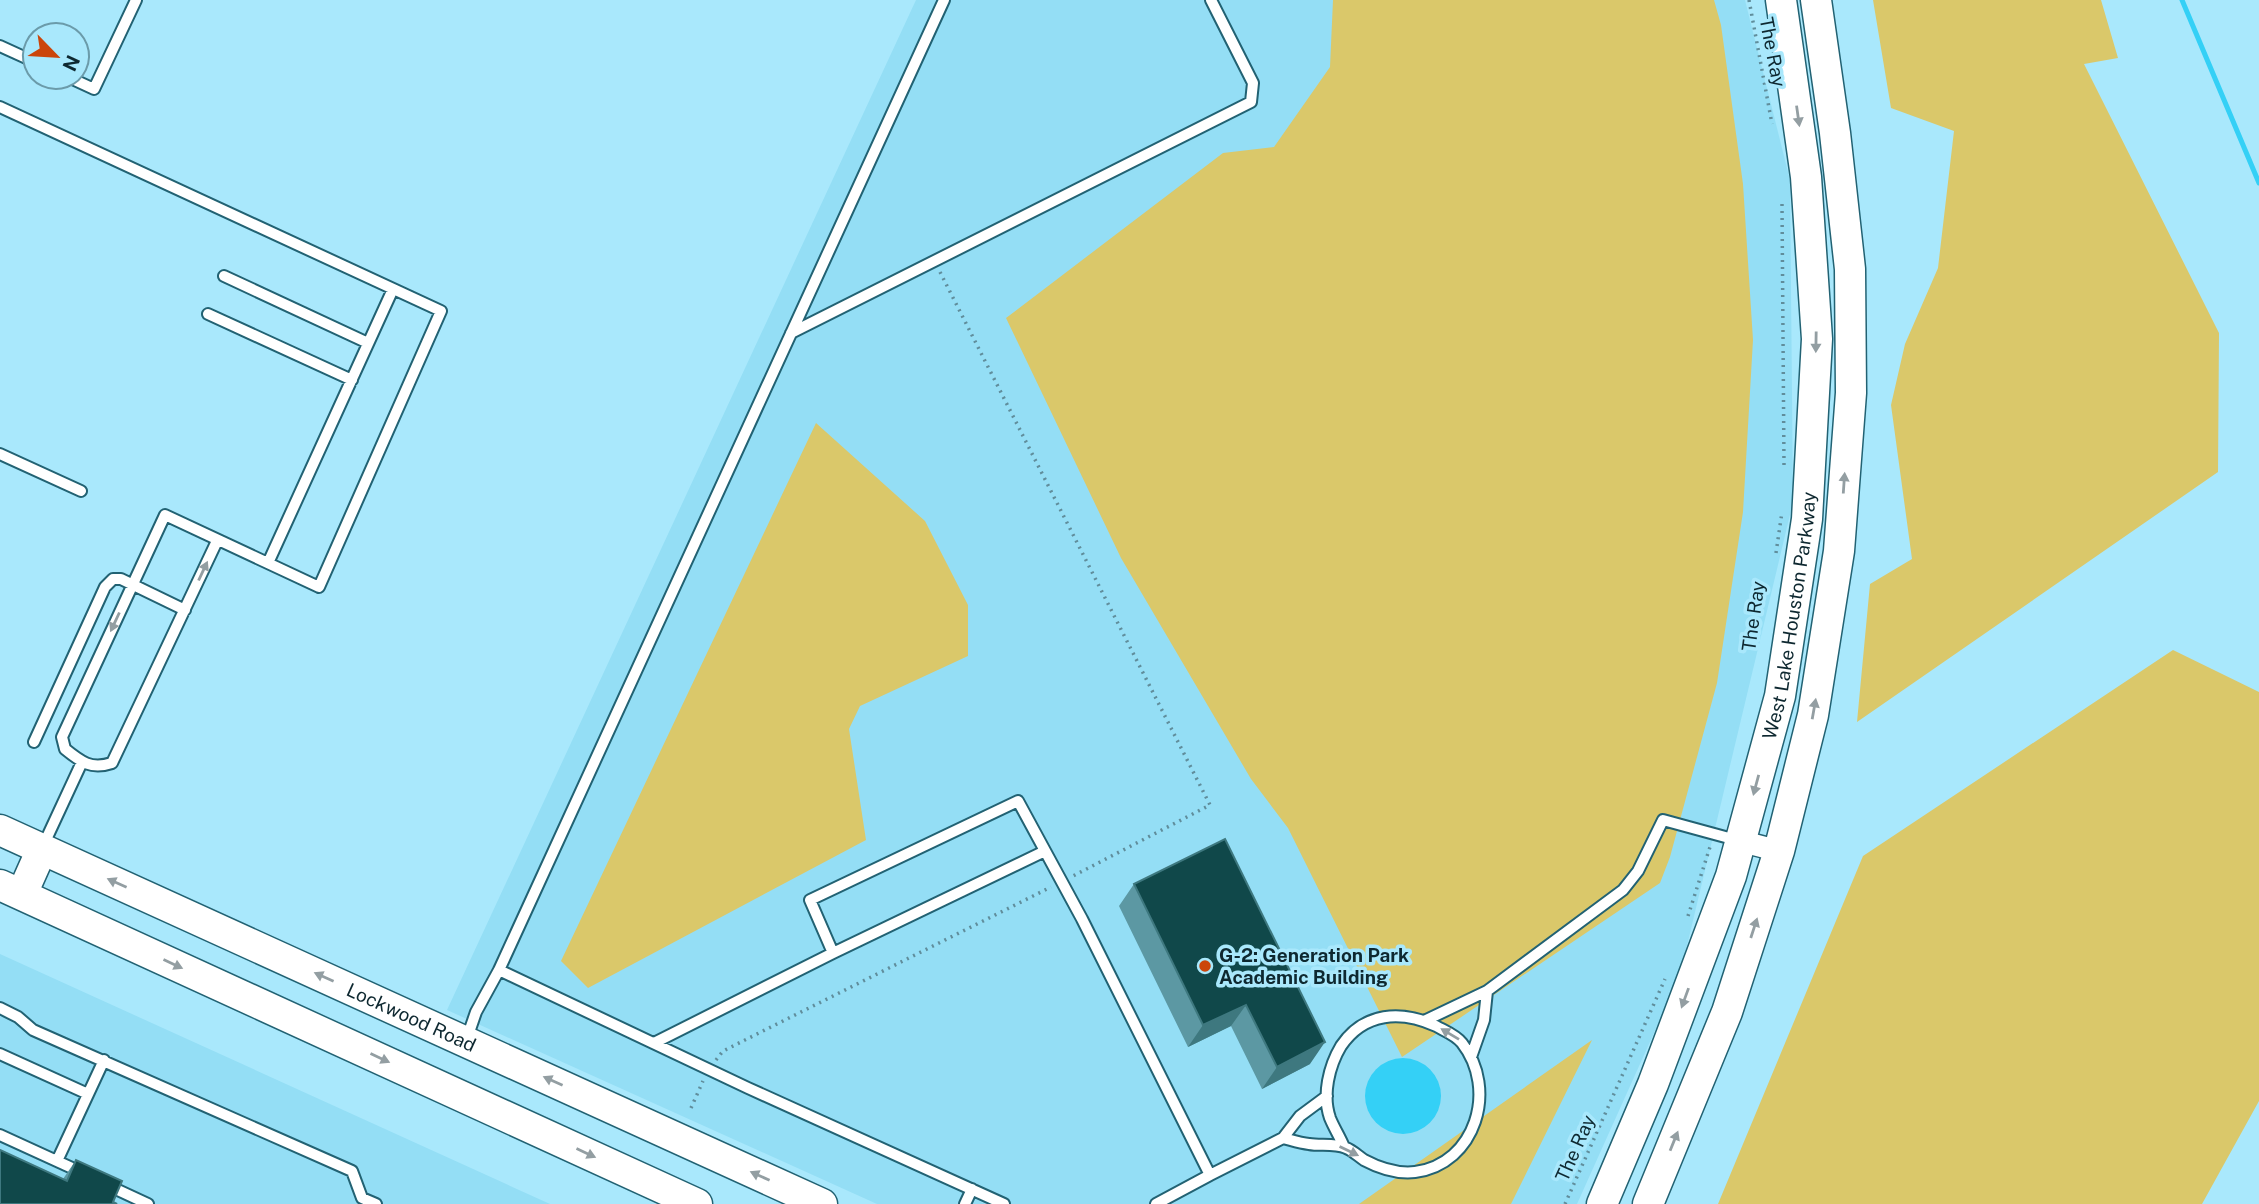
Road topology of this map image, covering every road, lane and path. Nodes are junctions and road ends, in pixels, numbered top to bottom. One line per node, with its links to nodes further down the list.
1 (136, 0): 9 (lane)
2 (944, 0): 17 (lane)
3 (1211, 0): 13 (lane)
4 (1749, 0): 11 (path, The Ray)
5 (1781, 0): 32 (main road, West Lake Houston Parkway, one-way to 32)
6 (1816, 0): 35 (main road, West Lake Houston Parkway, one-way to 6)
7 (0, 46): 8 (lane)
8 (21, 56)
9 (91, 88)
10 (0, 107): 15 (lane)
11 (1774, 133)
12 (1782, 200): 21 (path)
13 (934, 261): 17 (lane); 36 (path)
14 (224, 276): 18 (lane)
15 (393, 289): 18 (lane); 26 (lane)
16 (208, 314): 19 (lane)
17 (791, 333): 40 (lane)
18 (368, 343): 19 (lane)
19 (352, 380): 26 (lane)
20 (0, 454): 22 (lane)
21 (1784, 470)
22 (81, 491)
23 (1782, 510): 25 (path, The Ray)
24 (217, 541): 26 (lane); 27 (lane); 28 (lane, one-way to 24)
25 (1775, 562)
26 (268, 563)
27 (132, 585): 28 (lane); 29 (lane); 30 (lane, one-way to 30)
28 (185, 610): 30 (lane)
29 (34, 742)
30 (82, 762): 33 (lane)
31 (0, 830): 33 (main road, Lockwood Road)
32 (1727, 837): 35 (street); 38 (path); 42 (lane); 68 (main road, West Lake Houston Parkway, one-way to 68)
33 (42, 849): 37 (main road); 45 (main road, Lockwood Road, one-way to 33)
34 (1045, 851): 36 (lane); 39 (lane); 39 (lane)
35 (1779, 851): 69 (main road, West Lake Houston Parkway, one-way to 35)
36 (1062, 882): 50 (path); 58 (lane)
37 (11, 889): 62 (main road, one-way to 62)
38 (1686, 924)
39 (833, 953): 46 (lane)
40 (499, 970): 45 (lane); 46 (lane)
41 (1668, 973): 67 (path, The Ray)
42 (1487, 991): 44 (lane); 48 (lane)
43 (0, 1008): 49 (lane)
44 (1424, 1021): 48 (lane, one-way to 44); 52 (lane)
45 (466, 1042): 63 (main road, Lockwood Road, one-way to 45)
46 (654, 1044): 50 (lane)
47 (0, 1054): 51 (lane)
48 (1471, 1057): 56 (lane, one-way to 48)
49 (104, 1060): 51 (lane); 61 (lane)
50 (708, 1070): 53 (path); 59 (lane)
51 (88, 1094): 57 (lane)
52 (1327, 1096): 55 (lane); 56 (lane)
53 (691, 1108)
54 (0, 1135): 57 (lane)
55 (1283, 1138): 56 (lane); 58 (lane)
56 (1344, 1147)
57 (57, 1161): 60 (lane)
58 (1210, 1175): 66 (lane)
59 (972, 1189): 64 (lane); 65 (lane)
60 (148, 1204)
61 (376, 1204)
62 (697, 1204)
63 (822, 1204)
64 (965, 1204)
65 (1004, 1204)
66 (1156, 1204)
67 (1565, 1204)
68 (1602, 1204)
69 (1648, 1204)

